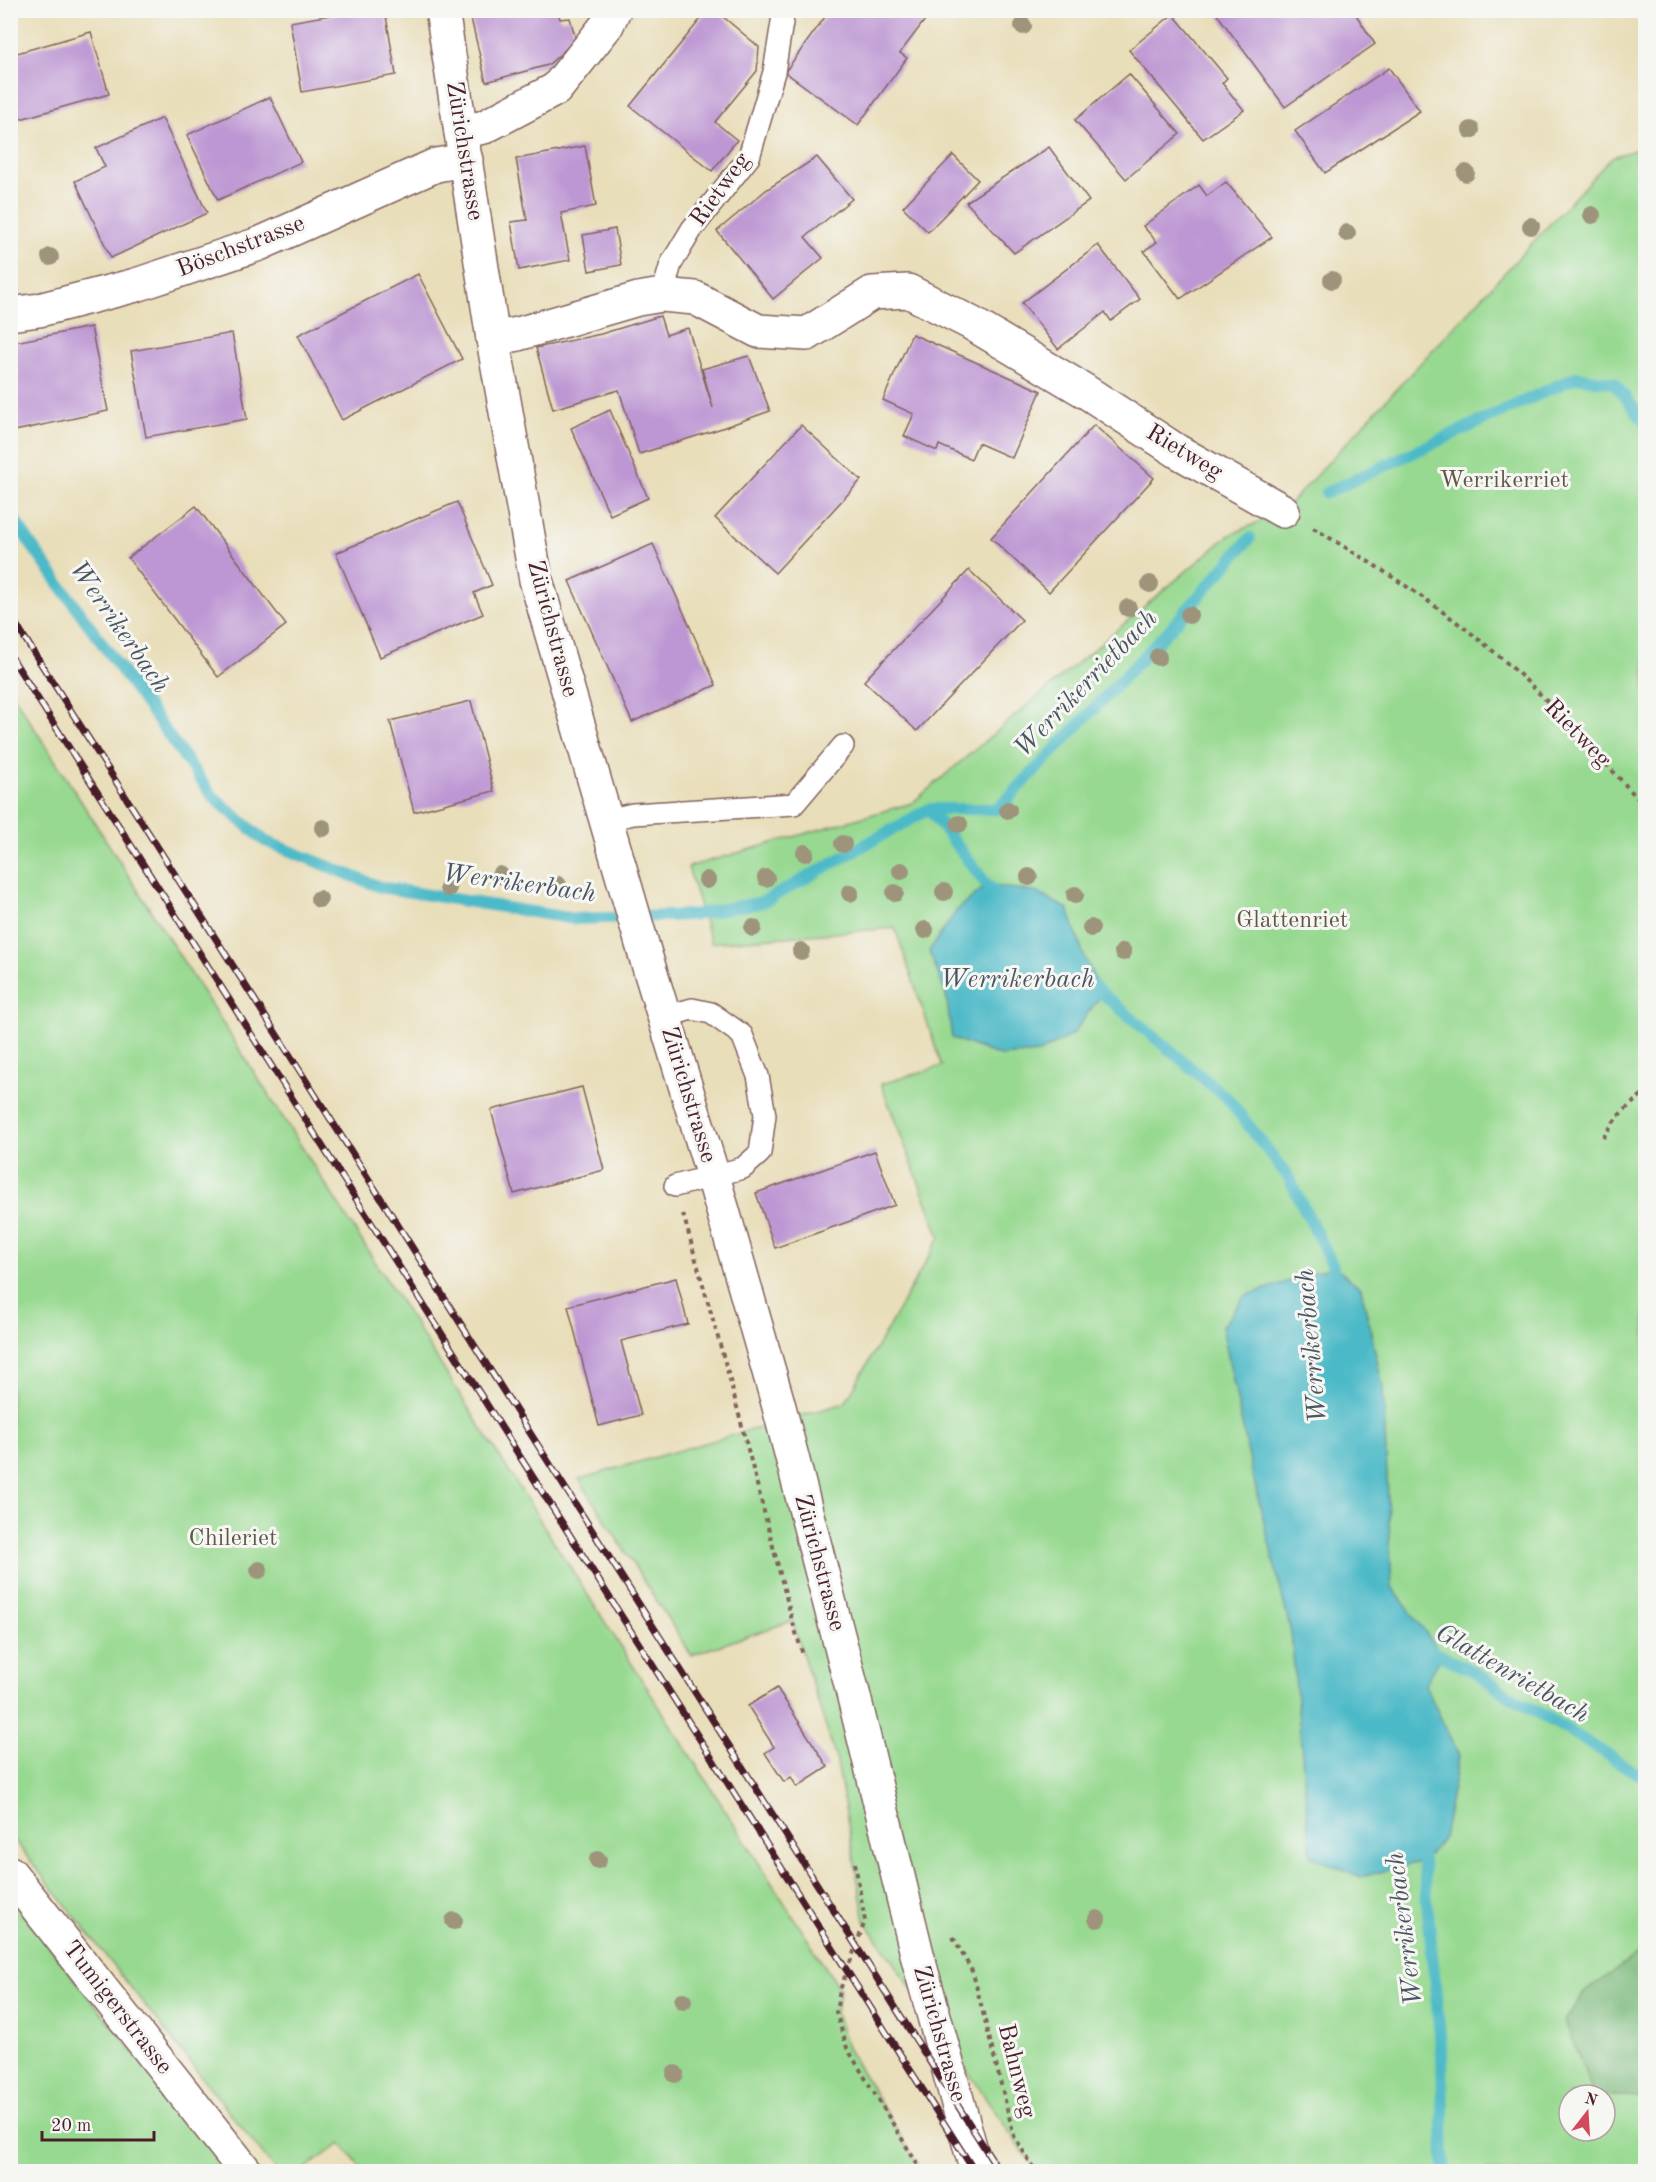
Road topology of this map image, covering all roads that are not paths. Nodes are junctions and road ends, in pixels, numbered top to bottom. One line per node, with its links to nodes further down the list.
1 (442, 10): 4 (main road, Zürichstrasse)
2 (614, 10): 4 (main road, Böschstrasse)
3 (784, 10): 5 (lane, Rietweg)
4 (463, 146): 6 (main road, Böschstrasse); 7 (main road, Zürichstrasse)
5 (662, 295): 7 (main road, Rietweg); 8 (main road, Rietweg)
6 (10, 314)
7 (493, 339): 10 (main road, Zürichstrasse)
8 (1283, 511)
9 (843, 746): 10 (lane)
10 (607, 820): 11 (main road, Zürichstrasse)
11 (664, 1017): 12 (main road, Zürichstrasse); 12 (lane)
12 (713, 1176): 13 (lane); 16 (main road, Zürichstrasse)
13 (675, 1186)
14 (10, 1874): 15 (main road, Tumigerstrasse)
15 (246, 2172)
16 (976, 2172)

